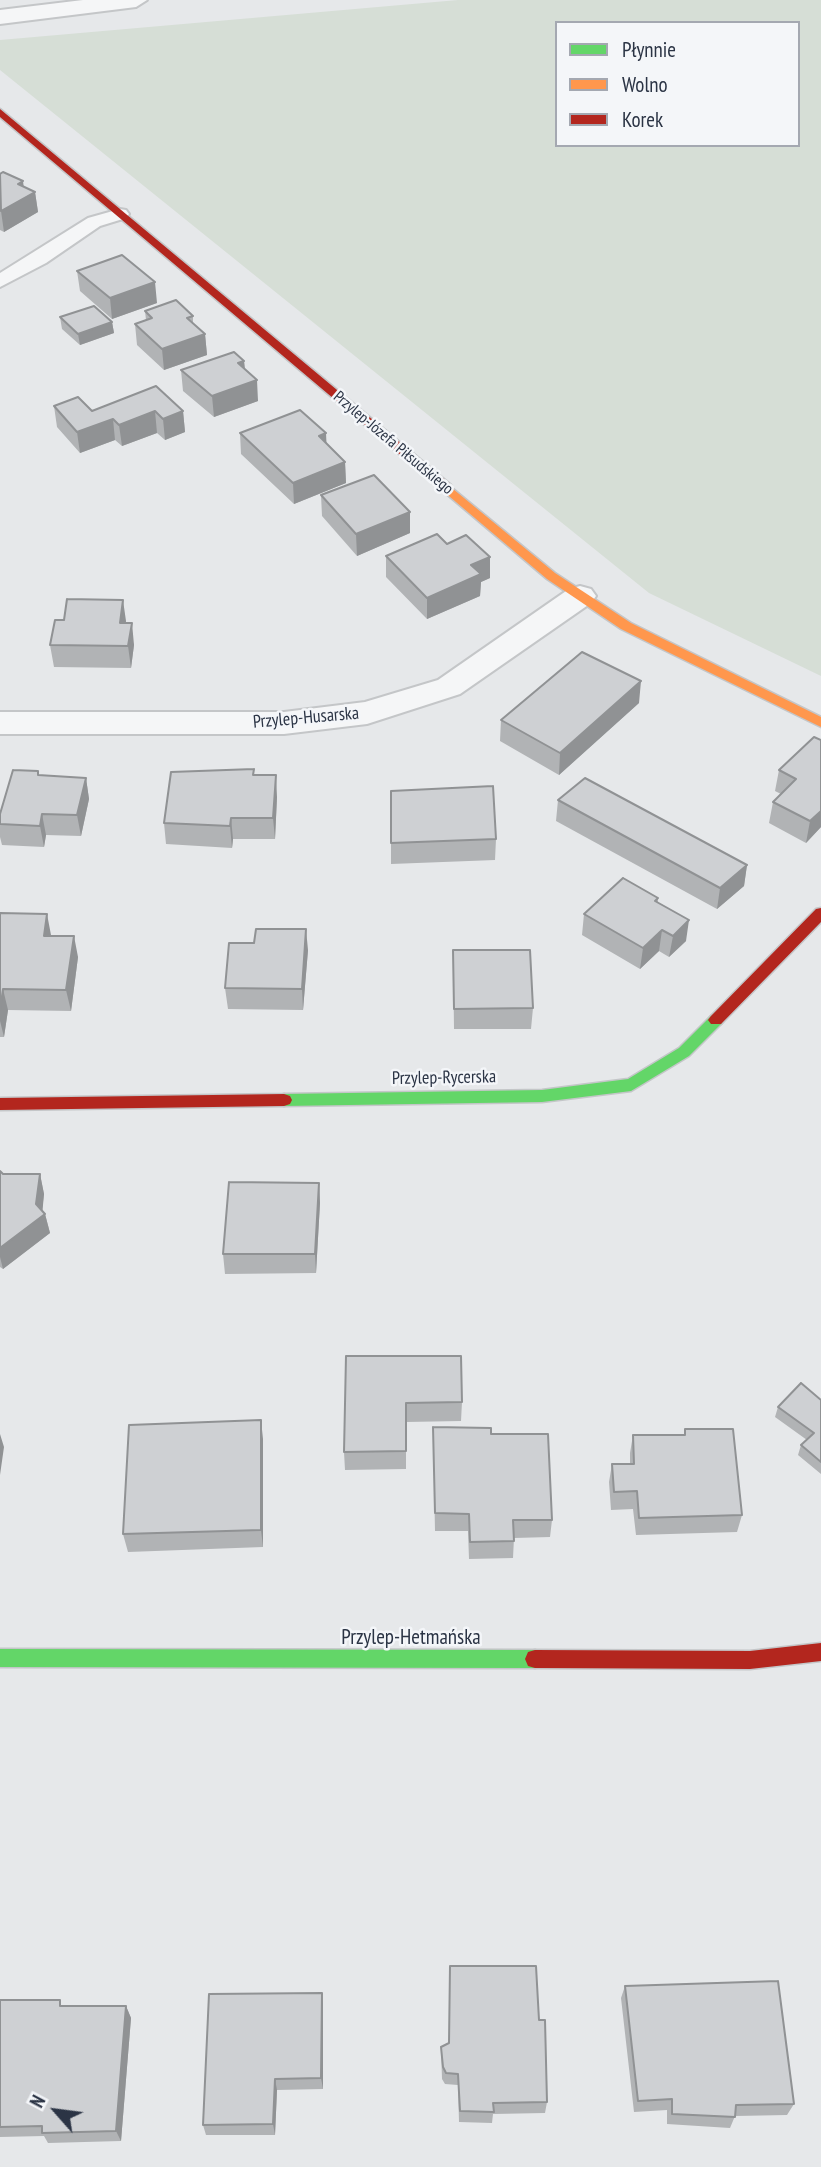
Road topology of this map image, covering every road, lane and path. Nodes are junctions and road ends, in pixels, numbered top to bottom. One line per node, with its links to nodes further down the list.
1 (136, 0): 2 (street)
2 (0, 18)
3 (0, 113): 4 (street, Przylep-Józefa Piłsudskiego)
4 (120, 214): 5 (lane); 6 (street, Przylep-Józefa Piłsudskiego)
5 (0, 281)
6 (580, 596): 7 (street, Przylep-Husarska); 8 (street, Przylep-Józefa Piłsudskiego)
7 (0, 723)
8 (821, 723)
9 (821, 913): 10 (street, Przylep-Rycerska)
10 (0, 1104)
11 (821, 1652): 12 (street, Przylep-Hetmańska)
12 (0, 1658)

